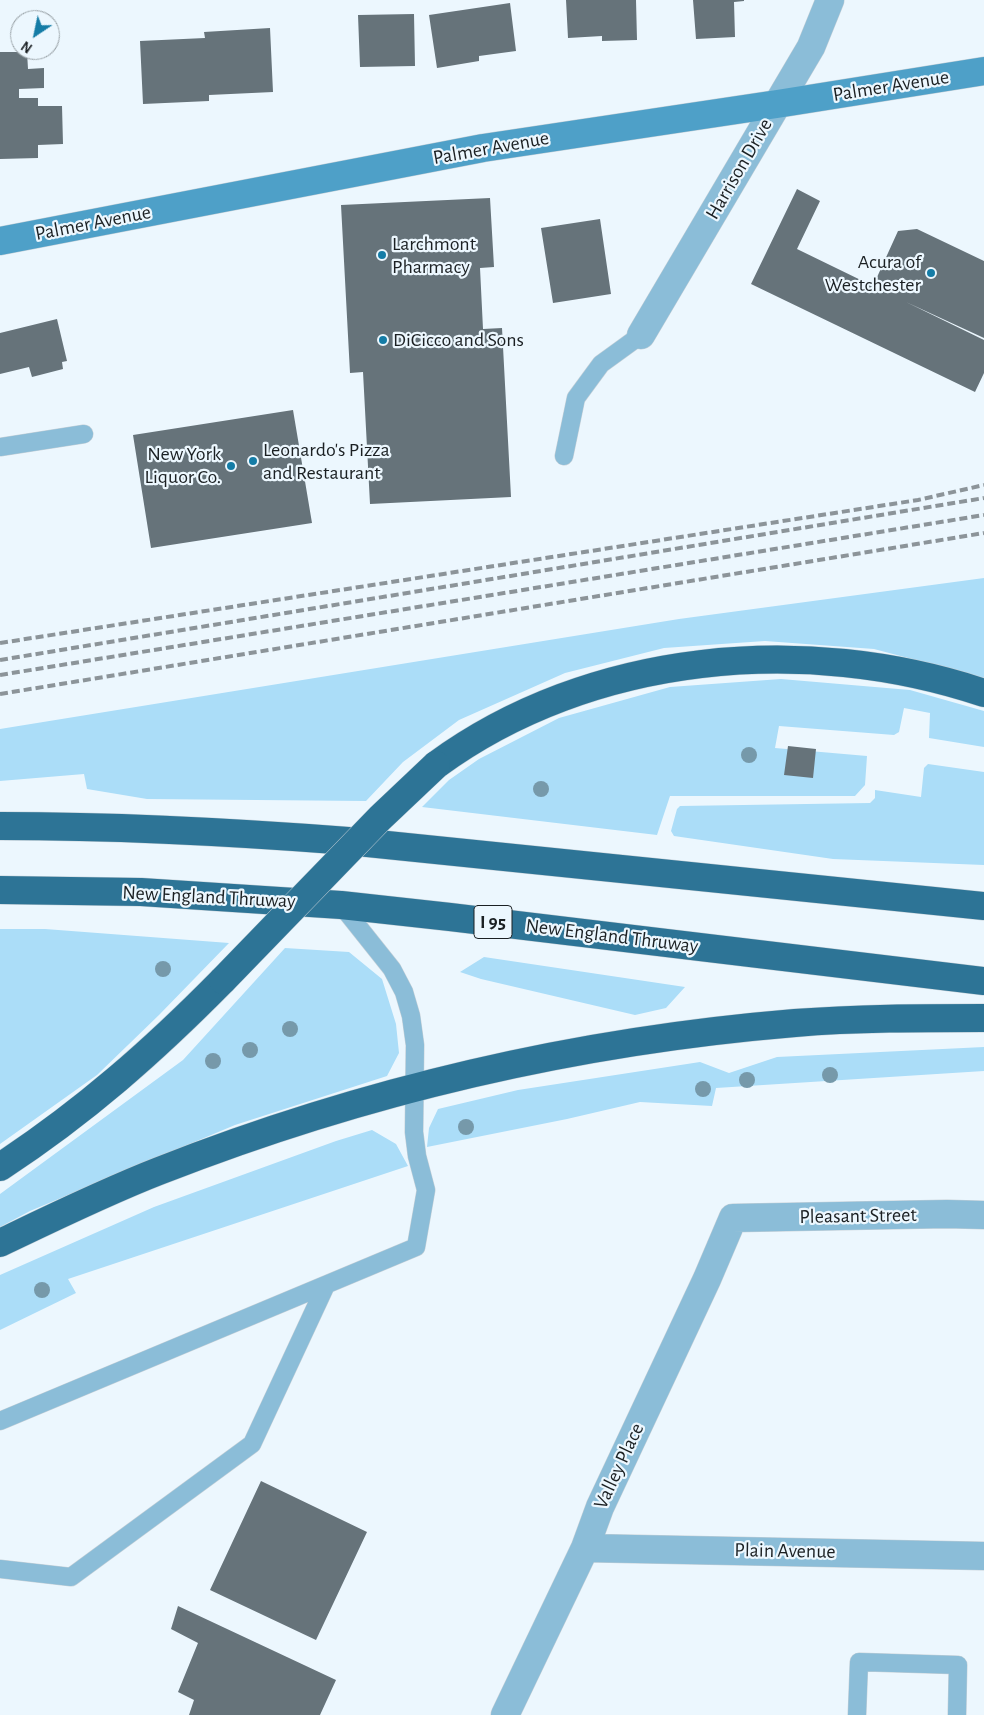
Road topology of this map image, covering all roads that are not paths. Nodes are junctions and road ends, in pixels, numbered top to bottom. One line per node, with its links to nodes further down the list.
1 (830, 0): 3 (street, Harrison Drive)
2 (984, 71): 3 (street, Palmer Avenue)
3 (777, 104): 4 (street, Palmer Avenue); 5 (street, Harrison Drive)
4 (0, 241)
5 (641, 335): 8 (lane)
6 (84, 434): 7 (lane)
7 (0, 447)
8 (564, 456)
9 (984, 693): 17 (highway, bridge)
10 (0, 826): 13 (highway)
11 (0, 890): 12 (highway, New England Thruway / I 95)
12 (341, 905): 14 (highway, New England Thruway / I 95); 16 (lane)
13 (984, 906)
14 (984, 982)
15 (984, 1018): 16 (highway)
16 (415, 1086): 20 (highway); 21 (lane)
17 (0, 1167)
18 (984, 1215): 19 (street, Pleasant Street)
19 (733, 1218): 23 (street, Valley Place)
20 (0, 1243)
21 (326, 1285): 22 (lane); 25 (lane)
22 (0, 1421)
23 (585, 1548): 24 (street, Plain Avenue); 26 (street, Valley Place)
24 (984, 1556)
25 (0, 1570)
26 (506, 1715)
27 (857, 1715): 28 (lane)
28 (957, 1715)

